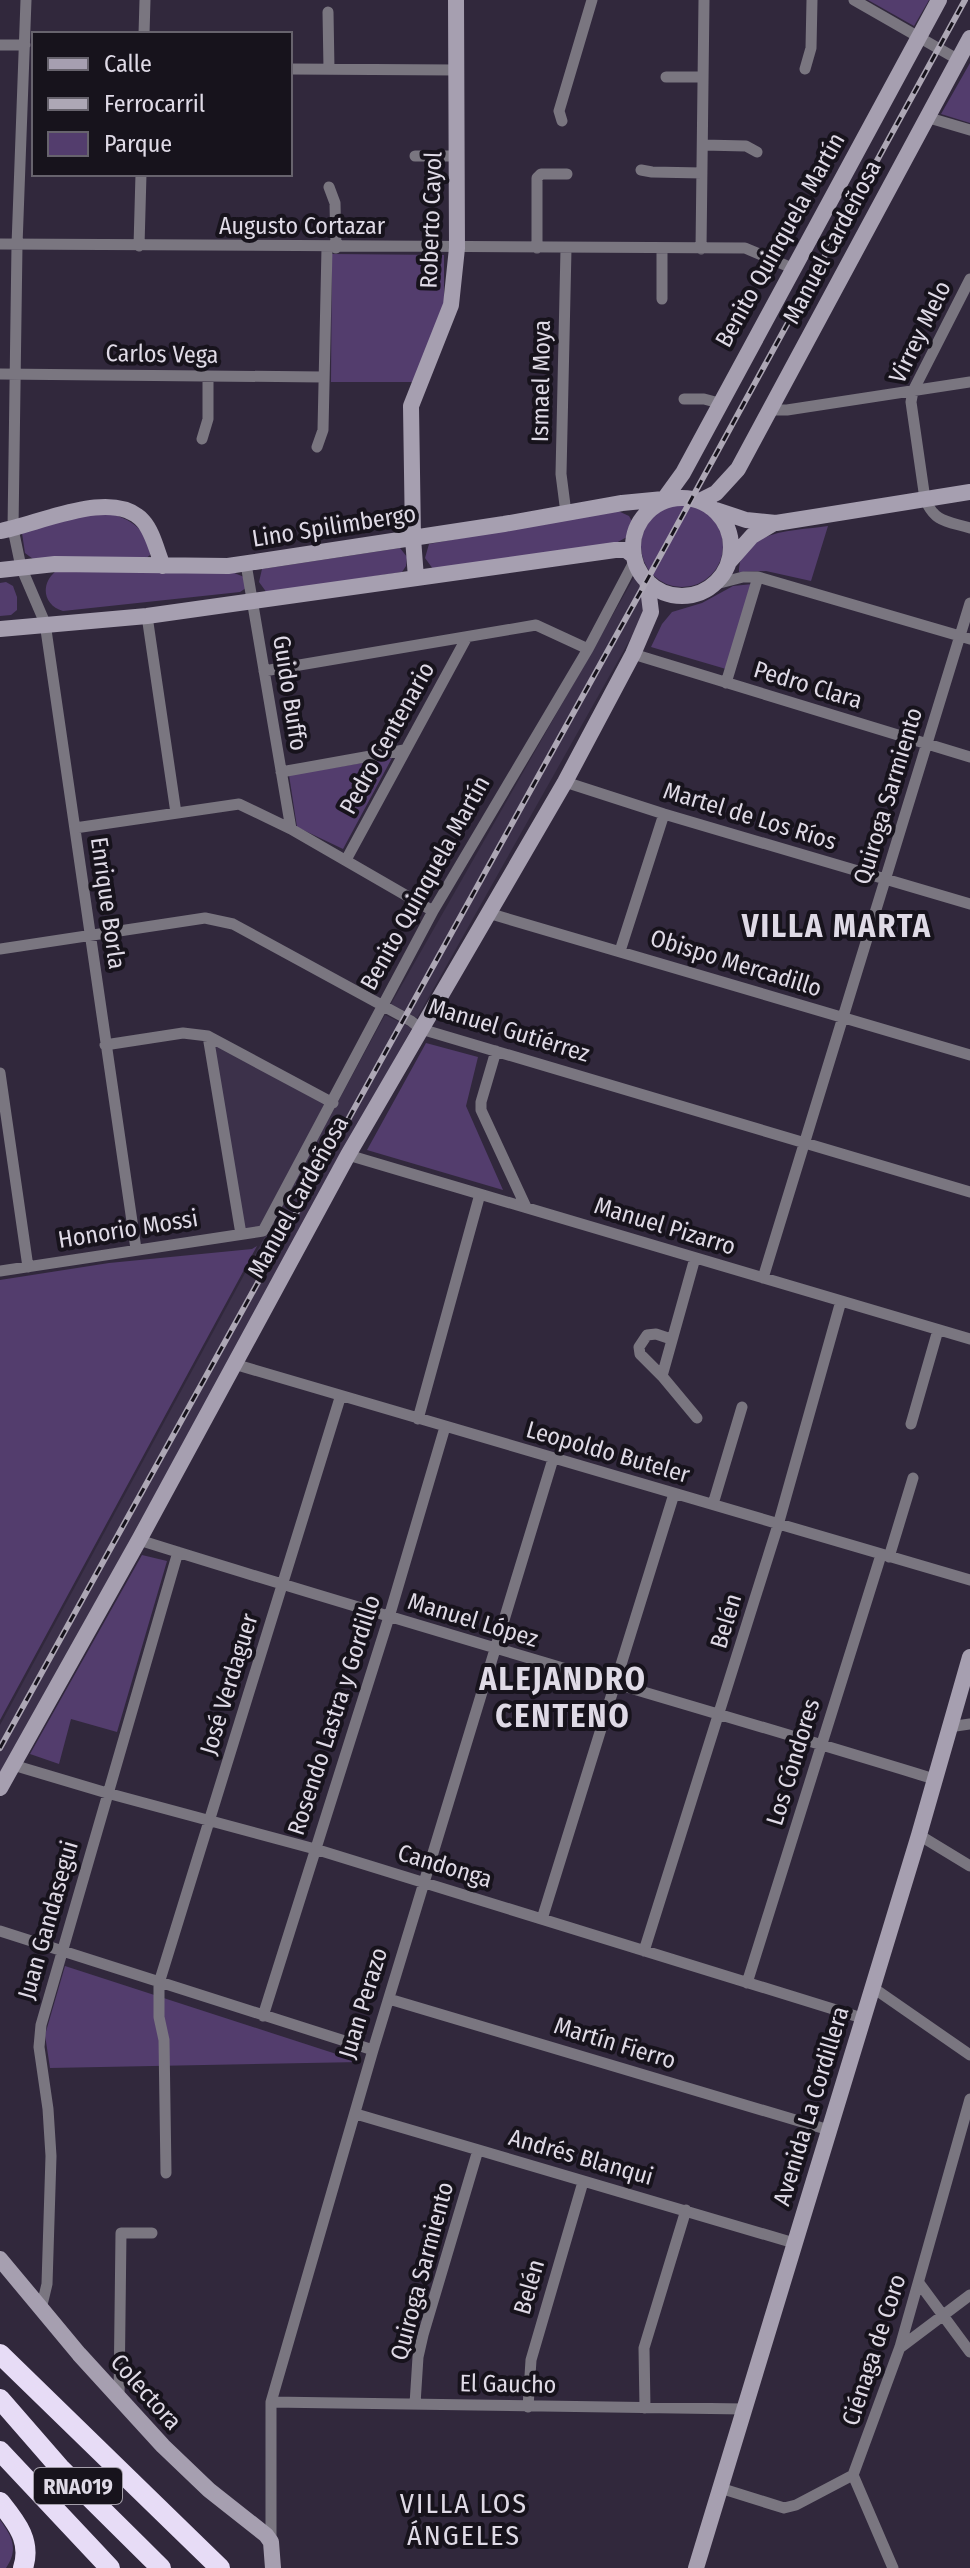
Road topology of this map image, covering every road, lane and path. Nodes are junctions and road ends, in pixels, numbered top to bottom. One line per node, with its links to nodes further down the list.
1 (26, 0): 14 (street, Enrique Borla)
2 (145, 0): 10 (street)
3 (456, 0): 19 (main road, Roberto Cayol)
4 (592, 0): 23 (street)
5 (704, 0): 21 (street)
6 (812, 0): 18 (street)
7 (854, 0): 11 (street)
8 (939, 0): 11 (main road, Benito Quinquela Martín)
9 (328, 12): 17 (street)
10 (144, 32)
11 (919, 37): 15 (street); 43 (main road, Benito Quinquela Martín)
12 (970, 38): 15 (main road, Manuel Cardeñosa)
13 (0, 45): 14 (street)
14 (25, 45): 35 (street, Enrique Borla)
15 (957, 59): 22 (main road, Manuel Cardeñosa)
16 (292, 69): 17 (street)
17 (329, 69): 19 (street)
18 (805, 69)
19 (456, 70): 28 (main road, Roberto Cayol)
20 (666, 77): 21 (street)
21 (703, 77): 25 (street)
22 (926, 117): 24 (street); 54 (main road, Manuel Cardeñosa)
23 (562, 121)
24 (970, 130)
25 (703, 145): 26 (street); 30 (street)
26 (757, 152)
27 (415, 156): 28 (street)
28 (457, 156): 38 (main road, Roberto Cayol)
29 (641, 170): 30 (street)
30 (702, 173): 41 (street)
31 (567, 174): 39 (street)
32 (141, 176): 36 (street)
33 (329, 187): 37 (street)
34 (0, 244): 35 (street, Augusto Cortazar)
35 (17, 245): 36 (street, Augusto Cortazar); 47 (street, Enrique Borla)
36 (139, 246): 37 (street, Augusto Cortazar)
37 (331, 248): 38 (street, Augusto Cortazar); 49 (street)
38 (457, 248): 39 (street, Augusto Cortazar); 68 (main road, Roberto Cayol)
39 (537, 248): 40 (street, Augusto Cortazar)
40 (566, 249): 42 (street, Augusto Cortazar); 62 (street, Ismael Moya)
41 (701, 249): 42 (street, Augusto Cortazar); 43 (street, Augusto Cortazar)
42 (662, 250): 45 (street)
43 (792, 268): 53 (main road, Benito Quinquela Martín)
44 (970, 279): 51 (street, Virrey Melo)
45 (662, 299)
46 (0, 374): 47 (street, Carlos Vega)
47 (15, 374): 48 (street, Carlos Vega); 66 (street, Enrique Borla)
48 (208, 377): 49 (street, Carlos Vega); 55 (street)
49 (323, 377): 56 (street)
50 (970, 382): 51 (street)
51 (913, 391): 54 (street); 59 (street, Virrey Melo)
52 (684, 399): 53 (street)
53 (719, 403): 60 (main road, Benito Quinquela Martín)
54 (770, 410): 57 (main road, Manuel Cardeñosa)
55 (202, 439)
56 (317, 447)
57 (738, 469): 61 (main road, Manuel Cardeñosa); 63 (main road, Manuel Cardeñosa)
58 (970, 492): 59 (main road, Lino Spilimbergo)
59 (925, 499): 64 (main road, Lino Spilimbergo); 65 (street)
60 (667, 500): 61 (main road, Lino Spilimbergo); 62 (main road, Lino Spilimbergo); 69 (main road)
61 (707, 505): 63 (main road, Lino Spilimbergo); 67 (main road)
62 (566, 513): 68 (main road, Lino Spilimbergo)
63 (730, 515): 64 (main road, Lino Spilimbergo); 67 (main road, Manuel Cardeñosa)
64 (776, 523): 71 (main road, Lino Spilimbergo)
65 (970, 528)
66 (7, 530): 72 (main road); 73 (street, Enrique Borla)
67 (730, 537): 71 (main road)
68 (413, 538): 70 (main road, Lino Spilimbergo); 76 (main road, Roberto Cayol)
69 (635, 558): 76 (main road); 77 (main road); 88 (street, Benito Quinquela Martín)
70 (246, 564): 72 (main road, Lino Spilimbergo); 80 (street, Guido Buffo)
71 (728, 564): 78 (main road, Lino Spilimbergo)
72 (163, 566): 73 (main road, Lino Spilimbergo)
73 (21, 567): 74 (main road, Lino Spilimbergo); 83 (street, Enrique Borla)
74 (0, 570)
75 (758, 577): 78 (street); 87 (street); 91 (street)
76 (416, 578): 80 (main road)
77 (647, 580): 79 (main road); 85 (main road, Manuel Cardeñosa)
78 (712, 585): 79 (main road)
79 (688, 595): 85 (main road, Manuel Cardeñosa)
80 (253, 602): 82 (main road); 90 (street, Guido Buffo)
81 (970, 603): 87 (street, Quiroga Sarmiento)
82 (147, 616): 83 (main road); 97 (street)
83 (45, 623): 84 (main road); 99 (street, Enrique Borla)
84 (0, 629)
85 (644, 633): 89 (main road, Manuel Cardeñosa)
86 (467, 637): 88 (street); 90 (street); 93 (street, Pedro Centenario)
87 (965, 637): 92 (street, Quiroga Sarmiento)
88 (588, 649): 104 (street, Benito Quinquela Martín)
89 (633, 654): 91 (street, Pedro Clara); 96 (main road, Manuel Cardeñosa)
90 (264, 671): 95 (street, Guido Buffo)
91 (726, 683): 92 (street, Pedro Clara)
92 (926, 744): 94 (street, Pedro Clara); 102 (street, Quiroga Sarmiento)
93 (404, 750): 95 (street); 101 (street, Pedro Centenario)
94 (970, 757)
95 (281, 772): 100 (street, Guido Buffo)
96 (565, 782): 98 (street, Martel de Los Ríos); 105 (main road, Manuel Cardeñosa)
97 (176, 813): 99 (street); 100 (street)
98 (664, 814): 102 (street, Martel de Los Ríos); 108 (street)
99 (75, 828): 106 (street, Enrique Borla)
100 (291, 829): 101 (street)
101 (346, 860): 104 (street)
102 (886, 880): 103 (street, Martel de Los Ríos); 110 (street, Quiroga Sarmiento)
103 (970, 904)
104 (433, 911): 109 (street, Benito Quinquela Martín)
105 (488, 913): 108 (street, Obispo Mercadillo); 111 (main road, Manuel Cardeñosa)
106 (91, 933): 107 (street, Manuel Gutiérrez); 109 (street, Manuel Gutiérrez); 113 (street, Enrique Borla)
107 (0, 949)
108 (620, 951): 110 (street, Obispo Mercadillo)
109 (383, 1007): 111 (street, Manuel Gutiérrez); 117 (street, Benito Quinquela Martín)
110 (843, 1017): 115 (street, Obispo Mercadillo); 118 (street, Quiroga Sarmiento)
111 (421, 1029): 114 (street, Manuel Gutiérrez); 119 (main road, Manuel Cardeñosa)
112 (208, 1036): 113 (street); 117 (street); 124 (street)
113 (105, 1045): 125 (street, Enrique Borla)
114 (496, 1051): 118 (street, Manuel Gutiérrez); 122 (street)
115 (970, 1055)
116 (0, 1073): 127 (street)
117 (333, 1103): 123 (street, Benito Quinquela Martín)
118 (804, 1142): 120 (street, Manuel Gutiérrez); 129 (street, Quiroga Sarmiento)
119 (348, 1155): 121 (street, Manuel Pizarro); 134 (main road, Manuel Cardeñosa)
120 (970, 1192)
121 (480, 1194): 122 (street, Manuel Pizarro); 139 (street)
122 (526, 1207): 126 (street, Manuel Pizarro)
123 (263, 1231): 124 (street, Honorio Mossi)
124 (241, 1234): 125 (street, Honorio Mossi)
125 (136, 1249): 127 (street, Honorio Mossi)
126 (695, 1258): 129 (street, Manuel Pizarro); 132 (street)
127 (28, 1267): 128 (street, Honorio Mossi)
128 (0, 1271)
129 (763, 1278): 130 (street, Manuel Pizarro)
130 (841, 1301): 131 (street, Manuel Pizarro); 146 (street, Belén)
131 (938, 1330): 133 (street, Manuel Pizarro); 140 (street)
132 (671, 1339): 135 (street); 135 (street)
133 (970, 1339)
134 (234, 1364): 136 (street, Leopoldo Buteler); 147 (main road, Manuel Cardeñosa)
135 (662, 1376): 138 (street)
136 (340, 1398): 139 (street, Leopoldo Buteler); 151 (street, José Verdaguer)
137 (742, 1407): 145 (street)
138 (697, 1418)
139 (418, 1419): 141 (street, Leopoldo Buteler)
140 (911, 1424)
141 (445, 1427): 142 (street, Leopoldo Buteler); 152 (street, Rosendo Lastra y Gordillo)
142 (553, 1459): 144 (street, Leopoldo Buteler); 153 (street, Juan Perazo)
143 (913, 1478): 149 (street, Los Cóndores)
144 (674, 1494): 145 (street, Leopoldo Buteler); 155 (street)
145 (713, 1504): 146 (street, Leopoldo Buteler)
146 (778, 1525): 149 (street, Leopoldo Buteler); 156 (street, Belén)
147 (139, 1540): 148 (street, Manuel López); 160 (main road, Manuel Cardeñosa)
148 (178, 1552): 151 (street, Manuel López); 163 (street, Juan Gandasegui)
149 (885, 1556): 150 (street, Leopoldo Buteler); 159 (street, Los Cóndores)
150 (970, 1580)
151 (283, 1584): 152 (street, Manuel López); 164 (street, José Verdaguer)
152 (389, 1617): 153 (street, Manuel López); 166 (street, Rosendo Lastra y Gordillo)
153 (497, 1650): 155 (street, Manuel López); 168 (street, Juan Perazo)
154 (970, 1657): 158 (main road, Avenida La Cordillera)
155 (615, 1685): 156 (street, Manuel López); 169 (street)
156 (720, 1714): 159 (street, Manuel López); 172 (street, Belén)
157 (970, 1724): 158 (street)
158 (949, 1727): 161 (main road, Avenida La Cordillera)
159 (822, 1744): 161 (street, Manuel López); 174 (street, Los Cóndores)
160 (13, 1765): 162 (main road, Manuel Cardeñosa); 163 (street, Candonga)
161 (934, 1779): 165 (main road, Avenida La Cordillera)
162 (0, 1788)
163 (107, 1793): 164 (street, Candonga); 171 (street, Juan Gandasegui)
164 (210, 1819): 166 (street, Candonga); 173 (street, José Verdaguer)
165 (919, 1835): 167 (street); 175 (main road, Avenida La Cordillera)
166 (315, 1849): 168 (street, Candonga); 177 (street, Rosendo Lastra y Gordillo)
167 (970, 1866)
168 (424, 1882): 169 (street, Candonga); 176 (street, Juan Perazo)
169 (542, 1919): 172 (street, Candonga)
170 (0, 1931): 171 (street)
171 (62, 1951): 173 (street); 193 (street, Juan Gandasegui)
172 (644, 1951): 174 (street, Candonga)
173 (159, 1983): 177 (street); 185 (street)
174 (747, 1983): 178 (street, Candonga)
175 (872, 1987): 178 (main road, Avenida La Cordillera); 180 (street)
176 (389, 1999): 179 (street, Juan Perazo); 183 (street, Martín Fierro)
177 (263, 2016): 179 (street)
178 (862, 2018): 183 (main road, Avenida La Cordillera)
179 (373, 2050): 182 (street, Juan Perazo)
180 (970, 2055)
181 (970, 2099): 191 (street, Ciénaga de Coro)
182 (356, 2114): 184 (street, Andrés Blanqui); 200 (street, Juan Perazo)
183 (829, 2130): 189 (main road, Avenida La Cordillera)
184 (478, 2150): 186 (street, Andrés Blanqui); 201 (street, Quiroga Sarmiento)
185 (166, 2173)
186 (583, 2182): 187 (street, Andrés Blanqui); 202 (street, Belén)
187 (686, 2210): 189 (street, Andrés Blanqui); 203 (street)
188 (152, 2233): 198 (street)
189 (794, 2243): 204 (main road, Avenida La Cordillera)
190 (0, 2259): 193 (main road, Colectora)
191 (919, 2283): 194 (street); 195 (street, Ciénaga de Coro)
192 (970, 2295): 194 (street)
193 (41, 2309): 198 (main road, Colectora)
194 (944, 2314): 195 (street); 196 (street)
195 (900, 2347): 206 (street, Ciénaga de Coro)
196 (970, 2352)
197 (0, 2354): 213 (highway)
198 (119, 2398): 209 (main road, Colectora)
199 (0, 2399): 212 (highway, RNA019)
200 (271, 2402): 201 (street, El Gaucho); 209 (street, Juan Perazo)
201 (415, 2404): 202 (street, El Gaucho)
202 (528, 2407): 203 (street, El Gaucho)
203 (645, 2408): 204 (street, El Gaucho)
204 (744, 2409): 207 (main road, Avenida La Cordillera)
205 (0, 2451): 211 (highway, RNA019)
206 (853, 2475): 207 (street); 216 (street)
207 (720, 2488): 215 (main road, Avenida La Cordillera)
208 (0, 2502): 210 (highway)
209 (271, 2542): 214 (main road, Juan Perazo)
210 (23, 2568)
211 (110, 2568)
212 (161, 2568)
213 (220, 2568)
214 (273, 2568)
215 (696, 2568)
216 (893, 2568)

